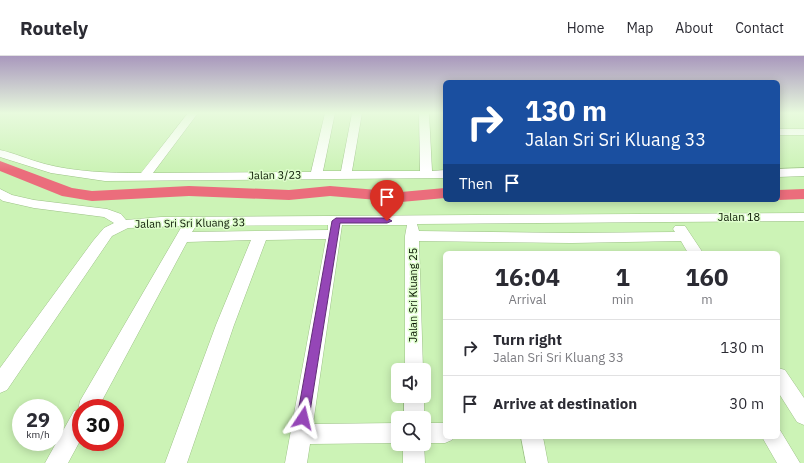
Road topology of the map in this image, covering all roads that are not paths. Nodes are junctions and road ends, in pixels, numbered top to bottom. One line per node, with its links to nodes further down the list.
1 (179, 132): 14 (street)
2 (326, 132): 10 (street)
3 (353, 132): 11 (street)
4 (425, 132): 12 (street)
5 (780, 132): 6 (street)
6 (804, 132)
7 (0, 153): 14 (street, Jalan 3/23)
8 (804, 172): 9 (street)
9 (780, 173)
10 (316, 174): 11 (street, Jalan 3/23); 14 (street, Jalan 3/23)
11 (346, 174): 12 (street, Jalan 3/23)
12 (426, 174): 13 (street, Jalan 3/23)
13 (443, 174)
14 (144, 177)
15 (0, 193): 19 (street)
16 (804, 217): 17 (street, Jalan 18)
17 (673, 218): 21 (street, Jalan 18); 23 (street)
18 (191, 222): 19 (street, Jalan Sri Sri Kluang 33); 20 (street, Jalan Sri Sri Kluang 33); 24 (street)
19 (123, 225): 28 (street, Jalan Sri Sri Kluang 33)
20 (335, 228): 21 (street, Jalan Sri Sri Kluang 33); 22 (street); 35 (street)
21 (412, 228): 23 (street); 26 (street, Jalan Sri Kluang 25)
22 (260, 236): 24 (street); 40 (street)
23 (684, 236): 25 (street)
24 (182, 237): 29 (street)
25 (695, 251)
26 (414, 363)
27 (780, 379): 30 (street)
28 (0, 384)
29 (92, 399)
30 (804, 415)
31 (391, 433): 35 (street)
32 (431, 433): 33 (street)
33 (443, 433)
34 (72, 434): 39 (street)
35 (300, 434): 41 (street)
36 (532, 439): 43 (street)
37 (774, 439): 44 (street)
38 (414, 451): 42 (street)
39 (56, 463)
40 (176, 463)
41 (296, 463)
42 (414, 463)
43 (537, 463)
44 (789, 463)

